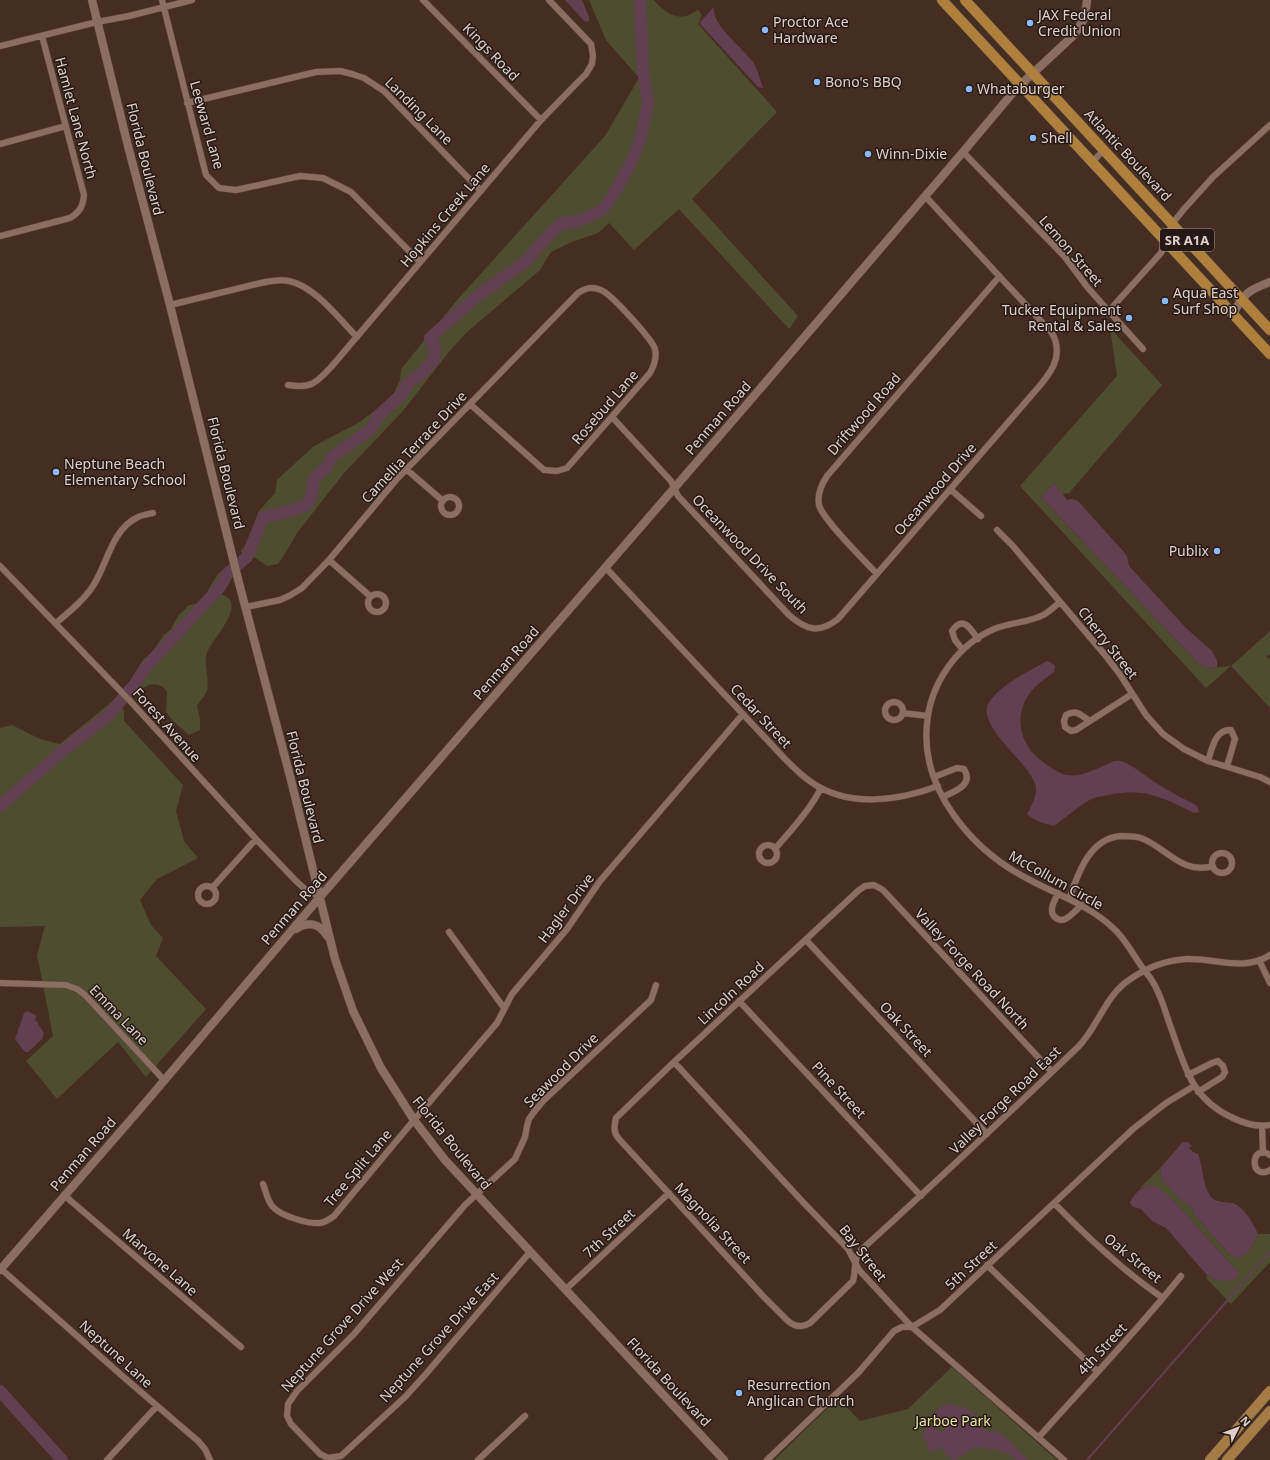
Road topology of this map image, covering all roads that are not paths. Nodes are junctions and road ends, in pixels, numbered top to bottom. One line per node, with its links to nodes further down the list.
1 (92, 0): 10 (street, Florida Boulevard)
2 (162, 0): 9 (street, Leeward Lane)
3 (192, 0): 9 (street)
4 (424, 0): 16 (street, Kings Road)
5 (549, 0): 16 (street, Hopkins Creek Lane)
6 (942, 0): 14 (highway, SR A1A)
7 (965, 0): 13 (highway, Atlantic Boulevard / SR A1A)
8 (1087, 0): 13 (street, Penman Road)
9 (163, 7): 10 (street); 15 (street, Leeward Lane)
10 (97, 22): 11 (street); 32 (street, Florida Boulevard)
11 (42, 36): 12 (street); 18 (street, Hamlet Lane North)
12 (0, 46)
13 (1032, 73): 14 (street, Penman Road); 20 (highway, Atlantic Boulevard / SR A1A)
14 (1019, 84): 21 (street, Penman Road); 22 (highway, SR A1A)
15 (187, 103): 23 (street, Landing Lane); 28 (street, Leeward Lane)
16 (541, 120): 23 (street, Hopkins Creek Lane)
17 (1270, 125): 25 (street)
18 (66, 126): 19 (street); 26 (street, Hamlet Lane North)
19 (0, 144)
20 (1104, 150): 22 (street); 25 (highway, Atlantic Boulevard / SR A1A)
21 (962, 152): 24 (street, Penman Road); 33 (street, Lemon Street)
22 (1092, 162): 27 (highway, SR A1A)
23 (481, 191): 28 (street, Hopkins Creek Lane)
24 (925, 196): 29 (street); 44 (street, Penman Road)
25 (1172, 224): 27 (street); 31 (highway, Atlantic Boulevard / SR A1A)
26 (0, 236)
27 (1166, 242): 33 (street); 34 (highway, SR A1A)
28 (420, 262): 36 (street, Hopkins Creek Lane)
29 (1000, 277): 45 (street, Oceanwood Drive); 53 (street, Driftwood Road)
30 (1270, 282): 31 (street)
31 (1241, 298): 34 (street); 35 (highway, Atlantic Boulevard / SR A1A)
32 (170, 304): 36 (street); 56 (street, Florida Boulevard)
33 (1108, 312): 37 (street, Lemon Street)
34 (1233, 314): 39 (highway, SR A1A)
35 (1270, 330)
36 (357, 337): 40 (street, Hopkins Creek Lane)
37 (1143, 349)
38 (656, 353): 41 (street, Camellia Terrace Drive); 42 (street, Rosebud Lane)
39 (1270, 354)
40 (288, 385)
41 (470, 404): 42 (street, Rosebud Lane); 43 (street, Camellia Terrace Drive)
42 (612, 417): 44 (street, Oceanwood Drive South)
43 (406, 469): 46 (street); 50 (street, Camellia Terrace Drive)
44 (674, 488): 52 (street, Penman Road); 58 (street, Oceanwood Drive South)
45 (950, 489): 48 (street); 53 (street, Oceanwood Drive)
46 (443, 501)
47 (153, 513): 57 (street)
48 (981, 516)
49 (997, 530): 55 (street, Cherry Street)
50 (329, 560): 54 (street); 56 (street, Camellia Terrace Drive)
51 (0, 566): 57 (street, Forest Avenue)
52 (605, 567): 63 (street, Cedar Street); 79 (street, Penman Road)
53 (877, 574): 58 (street, Oceanwood Drive)
54 (370, 596)
55 (1060, 602): 59 (street, McCollum Circle); 61 (street, Cherry Street)
56 (246, 606): 79 (street, Florida Boulevard)
57 (56, 623): 73 (street, Forest Avenue)
58 (815, 629)
59 (978, 638): 60 (street, McCollum Circle); 60 (street)
60 (963, 650): 64 (street, McCollum Circle)
61 (1132, 694): 65 (street); 66 (street, Cherry Street)
62 (903, 712): 64 (street)
63 (743, 714): 71 (street, Cedar Street); 93 (street, Hagler Drive)
64 (928, 716): 68 (street, McCollum Circle)
65 (1090, 721)
66 (1208, 761): 67 (street, Cherry Street); 67 (street)
67 (1227, 766): 69 (street, Cherry Street)
68 (934, 777): 70 (street, McCollum Circle); 72 (street)
69 (1270, 782)
70 (938, 786): 71 (street, Cedar Street); 72 (street, McCollum Circle)
71 (821, 788): 74 (street)
72 (943, 797): 78 (street, McCollum Circle)
73 (256, 839): 77 (street); 79 (street, Forest Avenue)
74 (775, 848)
75 (1213, 866): 80 (street)
76 (874, 885): 85 (street, Lincoln Road); 95 (street, Valley Forge Road North)
77 (212, 888)
78 (1058, 893): 80 (street, McCollum Circle); 81 (street)
79 (320, 897): 83 (street, Penman Road); 84 (street, Florida Boulevard)
80 (1069, 899): 81 (street, McCollum Circle)
81 (1082, 906): 88 (street, McCollum Circle)
82 (449, 932): 93 (street)
83 (288, 936): 84 (street); 97 (street, Penman Road)
84 (330, 940): 100 (street, Florida Boulevard)
85 (806, 940): 92 (street, Lincoln Road); 104 (street, Oak Street)
86 (1270, 955): 87 (street)
87 (1259, 960): 88 (street, Valley Forge Road East); 90 (street)
88 (1145, 971): 95 (street, Valley Forge Road East); 96 (street, McCollum Circle)
89 (0, 983): 97 (street, Emma Lane)
90 (1270, 983)
91 (656, 985): 111 (street, Seawood Drive)
92 (740, 1001): 94 (street, Lincoln Road); 112 (street, Pine Street)
93 (504, 1008): 100 (street, Hagler Drive)
94 (674, 1062): 103 (street, Lincoln Road); 115 (street, Bay Street)
95 (1051, 1071): 104 (street, Valley Forge Road East)
96 (1188, 1075): 98 (street, McCollum Circle); 99 (street)
97 (164, 1080): 110 (street, Penman Road)
98 (1194, 1086): 99 (street, McCollum Circle); 113 (street, 5th Street)
99 (1198, 1092): 102 (street, McCollum Circle)
100 (414, 1120): 108 (street, Tree Split Lane); 111 (street, Florida Boulevard)
101 (1270, 1125): 102 (street, McCollum Circle)
102 (1262, 1126): 105 (street)
103 (614, 1128): 109 (street, Magnolia Street)
104 (987, 1134): 112 (street, Valley Forge Road East)
105 (1263, 1153): 106 (street); 107 (street)
106 (1270, 1155)
107 (1270, 1170)
108 (263, 1184)
109 (669, 1193): 119 (street, 7th Street); 121 (street, Magnolia Street)
110 (64, 1195): 117 (street, Penman Road); 123 (street, Marvone Lane)
111 (476, 1195): 114 (street, Florida Boulevard); 130 (street, Neptune Grove Drive West)
112 (921, 1196): 115 (street, Valley Forge Road East)
113 (1054, 1203): 116 (street, 5th Street); 120 (street, Oak Street)
114 (530, 1252): 119 (street, Florida Boulevard); 130 (street, Neptune Grove Drive East)
115 (856, 1263): 121 (street, Valley Forge Road East); 122 (street, Bay Street)
116 (988, 1265): 122 (street, 5th Street); 124 (street)
117 (0, 1270): 126 (street, Neptune Lane)
118 (1181, 1276): 120 (street, 4th Street)
119 (565, 1290): 134 (street, Florida Boulevard)
120 (1163, 1298): 124 (street, 4th Street)
121 (802, 1326)
122 (912, 1327): 129 (street, Bay Street); 135 (street, 5th Street)
123 (241, 1347)
124 (1097, 1371): 129 (street, 4th Street)
125 (1270, 1391): 137 (main road)
126 (158, 1406): 131 (street); 132 (street, Neptune Lane)
127 (1270, 1411): 138 (main road)
128 (525, 1416): 133 (street)
129 (1039, 1438): 136 (street, Bay Street)
130 (306, 1441)
131 (107, 1460)
132 (210, 1460)
133 (478, 1460)
134 (724, 1460)
135 (767, 1460)
136 (1064, 1460)
137 (1211, 1460)
138 (1227, 1460)

